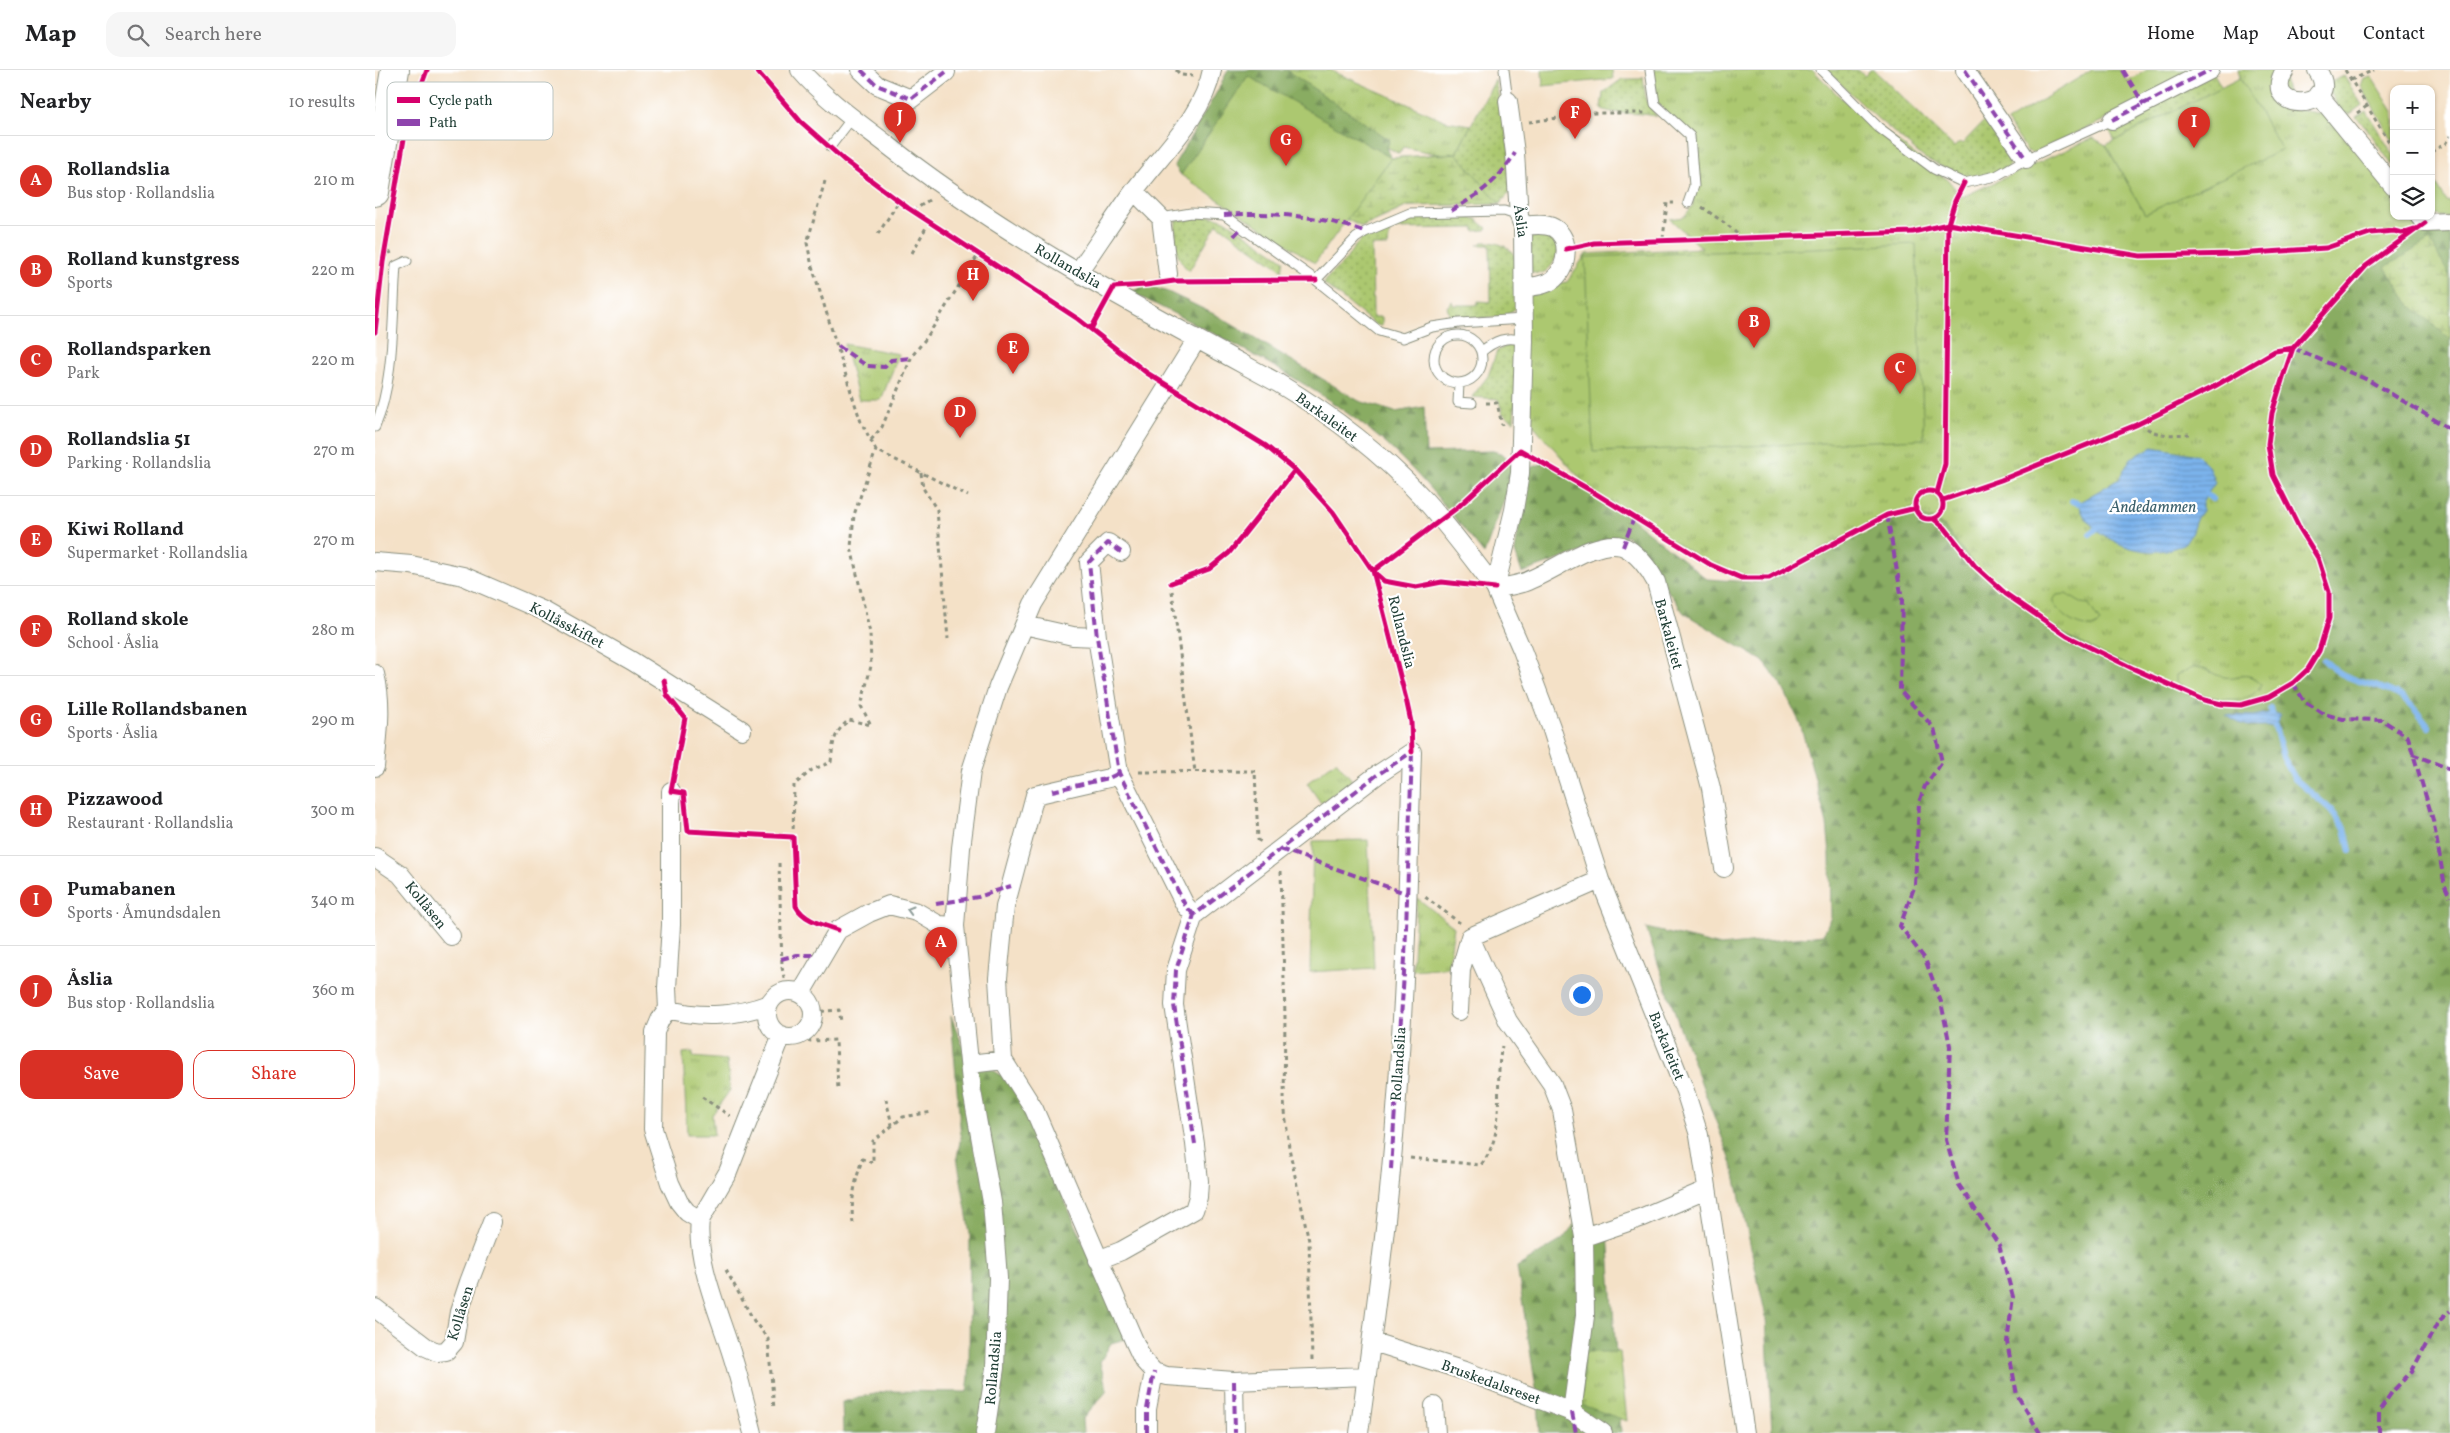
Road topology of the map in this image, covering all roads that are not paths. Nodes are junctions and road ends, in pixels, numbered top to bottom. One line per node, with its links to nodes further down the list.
1 (800, 70): 15 (street, Rollandslia)
2 (861, 70): 11 (street)
3 (1212, 70): 20 (street)
4 (1504, 70): 13 (lane)
5 (1650, 70): 22 (lane)
6 (1821, 70): 18 (lane)
7 (1965, 70): 18 (street)
8 (2209, 70): 16 (street)
9 (2285, 70): 12 (street)
10 (2317, 70): 12 (street)
11 (946, 72)
12 (2318, 94): 19 (street)
13 (1508, 101): 25 (street, Åslia)
14 (387, 116): 21 (main road)
15 (852, 118): 17 (lane); 28 (street, Rollandslia)
16 (2112, 120): 18 (lane)
17 (830, 147)
18 (2027, 159)
19 (2390, 182)
20 (1134, 191): 23 (street); 28 (street)
21 (375, 192)
22 (1689, 200)
23 (1161, 218): 29 (street); 30 (lane)
24 (2422, 220): 26 (street)
25 (1521, 221): 30 (lane); 31 (street, Åslia); 31 (street)
26 (2450, 222)
27 (407, 261): 40 (lane)
28 (1078, 272): 35 (street, Rollandslia)
29 (1168, 274)
30 (1315, 280): 33 (lane)
31 (1525, 288): 32 (street, Åslia)
32 (1524, 319): 33 (lane); 36 (street, Åslia)
33 (1447, 325): 34 (lane)
34 (1452, 336): 37 (lane); 38 (lane)
35 (1197, 339): 43 (street, Barkaleitet); 44 (street, Rollandslia)
36 (1524, 341): 37 (lane); 43 (street, Åslia)
37 (1481, 352): 38 (lane)
38 (1459, 384): 39 (lane)
39 (1472, 402)
40 (375, 427)
41 (1121, 552): 45 (street)
42 (375, 562): 47 (street, Kollåsskiftet)
43 (1495, 588): 52 (street, Barkaleitet); 53 (street, Barkaleitet)
44 (1024, 625): 45 (street); 55 (street, Rollandslia)
45 (1097, 637): 49 (street)
46 (375, 674): 48 (street)
47 (742, 730)
48 (375, 767)
49 (1119, 773): 54 (street); 63 (street)
50 (671, 792): 60 (street)
51 (375, 857): 56 (street, Kollåsen)
52 (1724, 868)
53 (1600, 880): 57 (street); 65 (street, Barkaleitet)
54 (1194, 915): 69 (street); 71 (street, Rollandslia)
55 (955, 926): 58 (street, one-way to 58); 64 (street, Rollandslia)
56 (451, 936)
57 (1470, 937): 61 (street); 68 (street)
58 (794, 992): 59 (street); 62 (street)
59 (769, 1004): 60 (street); 62 (street)
60 (668, 1009): 66 (street)
61 (1459, 1011)
62 (790, 1035): 66 (street)
63 (1003, 1060): 64 (street); 69 (street)
64 (970, 1064): 78 (street, Rollandslia)
65 (1706, 1190): 68 (street); 84 (street, Barkaleitet)
66 (700, 1220): 77 (street)
67 (492, 1222): 70 (street, Kollåsen)
68 (1584, 1237): 76 (street)
69 (1098, 1260): 72 (street)
70 (375, 1308)
71 (1373, 1342): 73 (street, Rollandslia); 76 (street, Bruskedalsreset)
72 (1154, 1372): 74 (street); 79 (street)
73 (1367, 1376): 74 (street); 81 (street, Rollandslia)
74 (1234, 1381): 80 (street)
75 (1434, 1406): 82 (street)
76 (1572, 1412): 83 (street, Bruskedalsreset)
77 (753, 1433)
78 (985, 1433)
79 (1147, 1433)
80 (1235, 1433)
81 (1359, 1433)
82 (1436, 1433)
83 (1603, 1433)
84 (1745, 1433)

